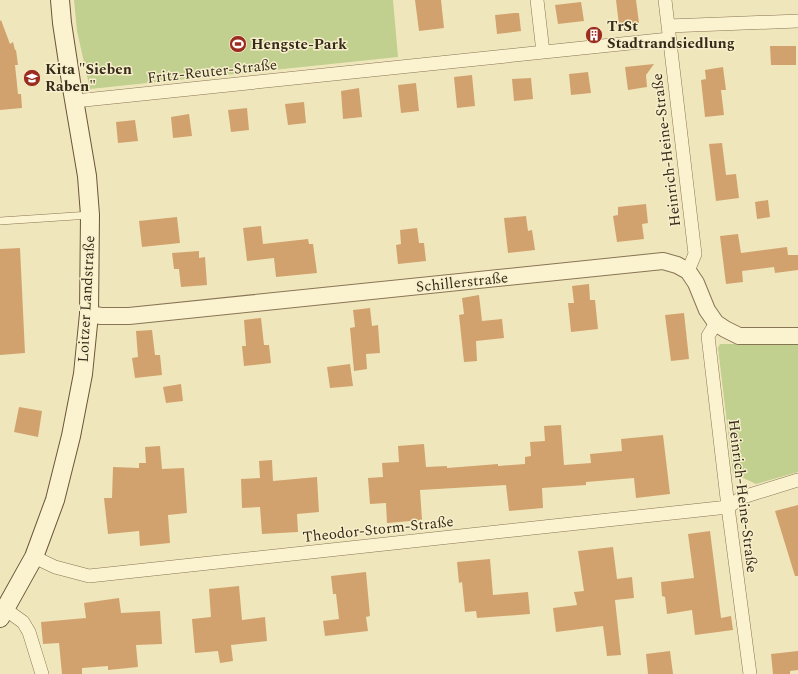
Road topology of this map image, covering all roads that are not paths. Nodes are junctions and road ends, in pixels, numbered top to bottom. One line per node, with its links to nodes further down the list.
1 (60, 0): 8 (main road, Loitzer Landstraße)
2 (537, 0): 7 (street)
3 (665, 0): 5 (street, Heinrich-Heine-Straße)
4 (798, 21): 5 (street)
5 (668, 26): 6 (street, Heinrich-Heine-Straße)
6 (669, 39): 7 (street, Fritz-Reuter-Straße); 11 (street, Heinrich-Heine-Straße)
7 (543, 52): 8 (street, Fritz-Reuter-Straße)
8 (75, 101): 9 (main road, Loitzer Landstraße)
9 (90, 215): 10 (lane); 12 (main road, Loitzer Landstraße)
10 (0, 221)
11 (688, 271): 12 (street, Schillerstraße); 13 (street)
12 (89, 314): 17 (main road, Loitzer Landstraße)
13 (716, 323): 14 (street); 16 (street, Heinrich-Heine-Straße)
14 (798, 336)
15 (798, 480): 16 (street)
16 (728, 507): 17 (street, Theodor-Storm-Straße); 20 (street, Heinrich-Heine-Straße)
17 (34, 557): 18 (main road, Loitzer Landstraße)
18 (3, 614): 19 (street)
19 (42, 674)
20 (750, 674)

